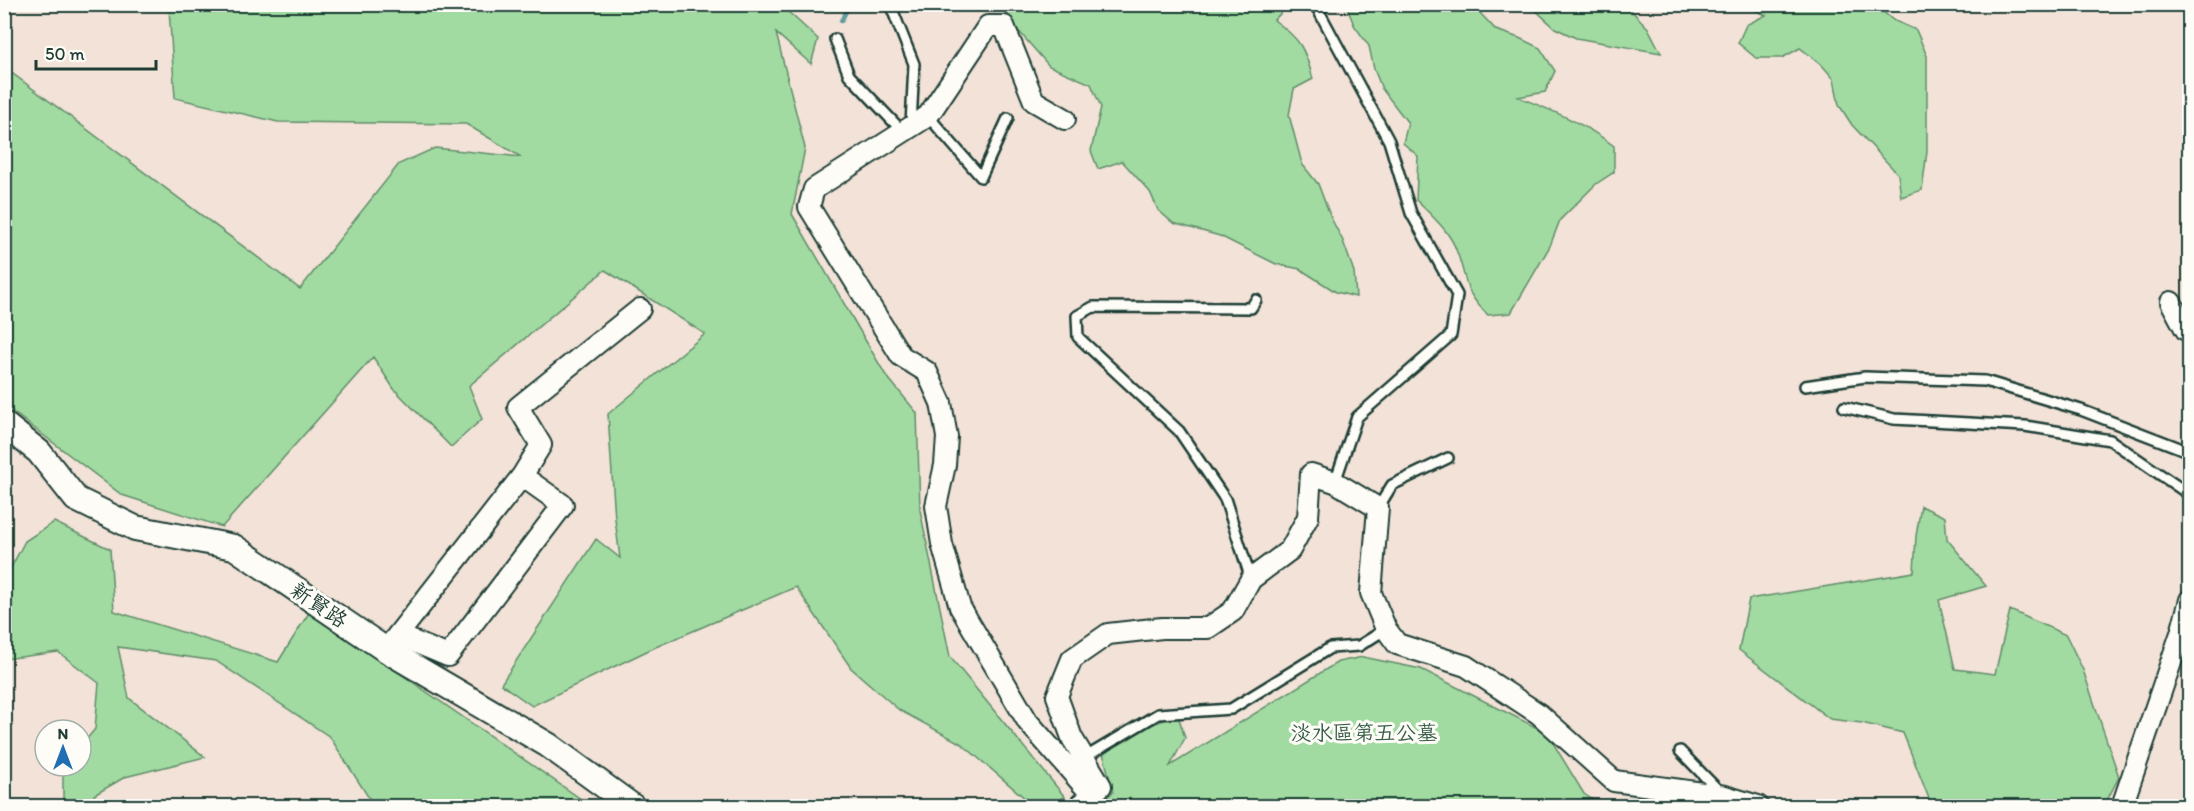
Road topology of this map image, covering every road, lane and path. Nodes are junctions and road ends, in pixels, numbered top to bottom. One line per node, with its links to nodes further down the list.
1 (890, 4): 6 (lane)
2 (1314, 4): 17 (lane)
3 (835, 39): 6 (lane)
4 (1008, 118): 6 (lane)
5 (1065, 119): 6 (street)
6 (914, 124): 27 (street)
7 (1256, 300): 20 (lane)
8 (2171, 302): 10 (street)
9 (640, 309): 16 (street)
10 (2190, 332)
11 (1805, 386): 14 (lane)
12 (1844, 407): 18 (lane)
13 (4, 424): 23 (street, 新賢路)
14 (2190, 452)
15 (1448, 458): 19 (lane)
16 (522, 476): 23 (street); 23 (street)
17 (1335, 482): 19 (street); 20 (street)
18 (2190, 495)
19 (1378, 508): 22 (street)
20 (1251, 579): 25 (street)
21 (2190, 600): 30 (street)
22 (1386, 629): 25 (lane); 26 (street)
23 (392, 643): 28 (street, 新賢路)
24 (1680, 751): 26 (lane)
25 (1084, 758): 27 (street)
26 (1725, 796): 29 (street)
27 (1085, 801)
28 (632, 807)
29 (1758, 807)
30 (2122, 807)

